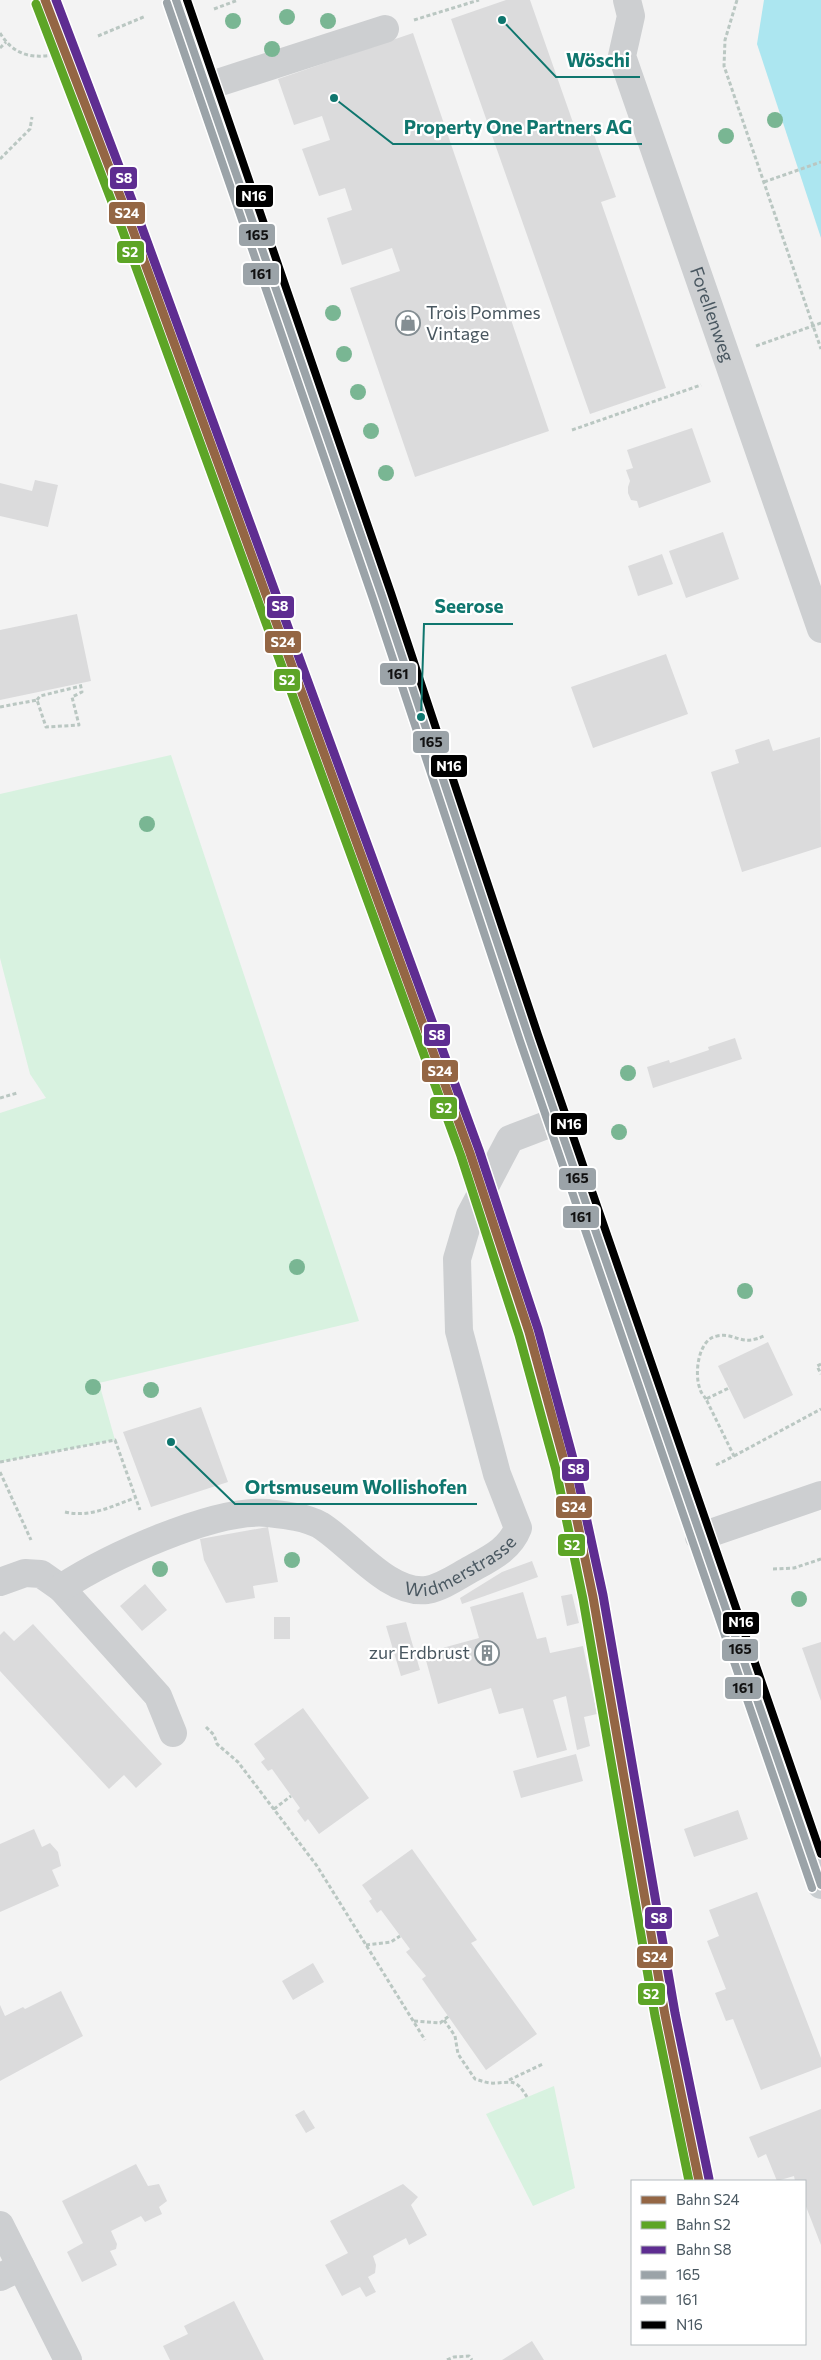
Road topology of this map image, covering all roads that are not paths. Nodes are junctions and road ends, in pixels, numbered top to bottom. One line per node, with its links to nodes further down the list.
1 (176, 0): 4 (main road)
2 (627, 0): 5 (street, Forellenweg)
3 (385, 29): 4 (street)
4 (205, 87): 6 (main road)
5 (821, 629)
6 (557, 1121): 8 (main road); 10 (street, Widmerstrasse)
7 (821, 1495): 8 (street)
8 (699, 1537): 12 (main road)
9 (0, 1582): 10 (street)
10 (61, 1588): 11 (street)
11 (173, 1733)
12 (821, 1885)
13 (0, 2225): 14 (street)
14 (10, 2272): 15 (street)
15 (68, 2360)

